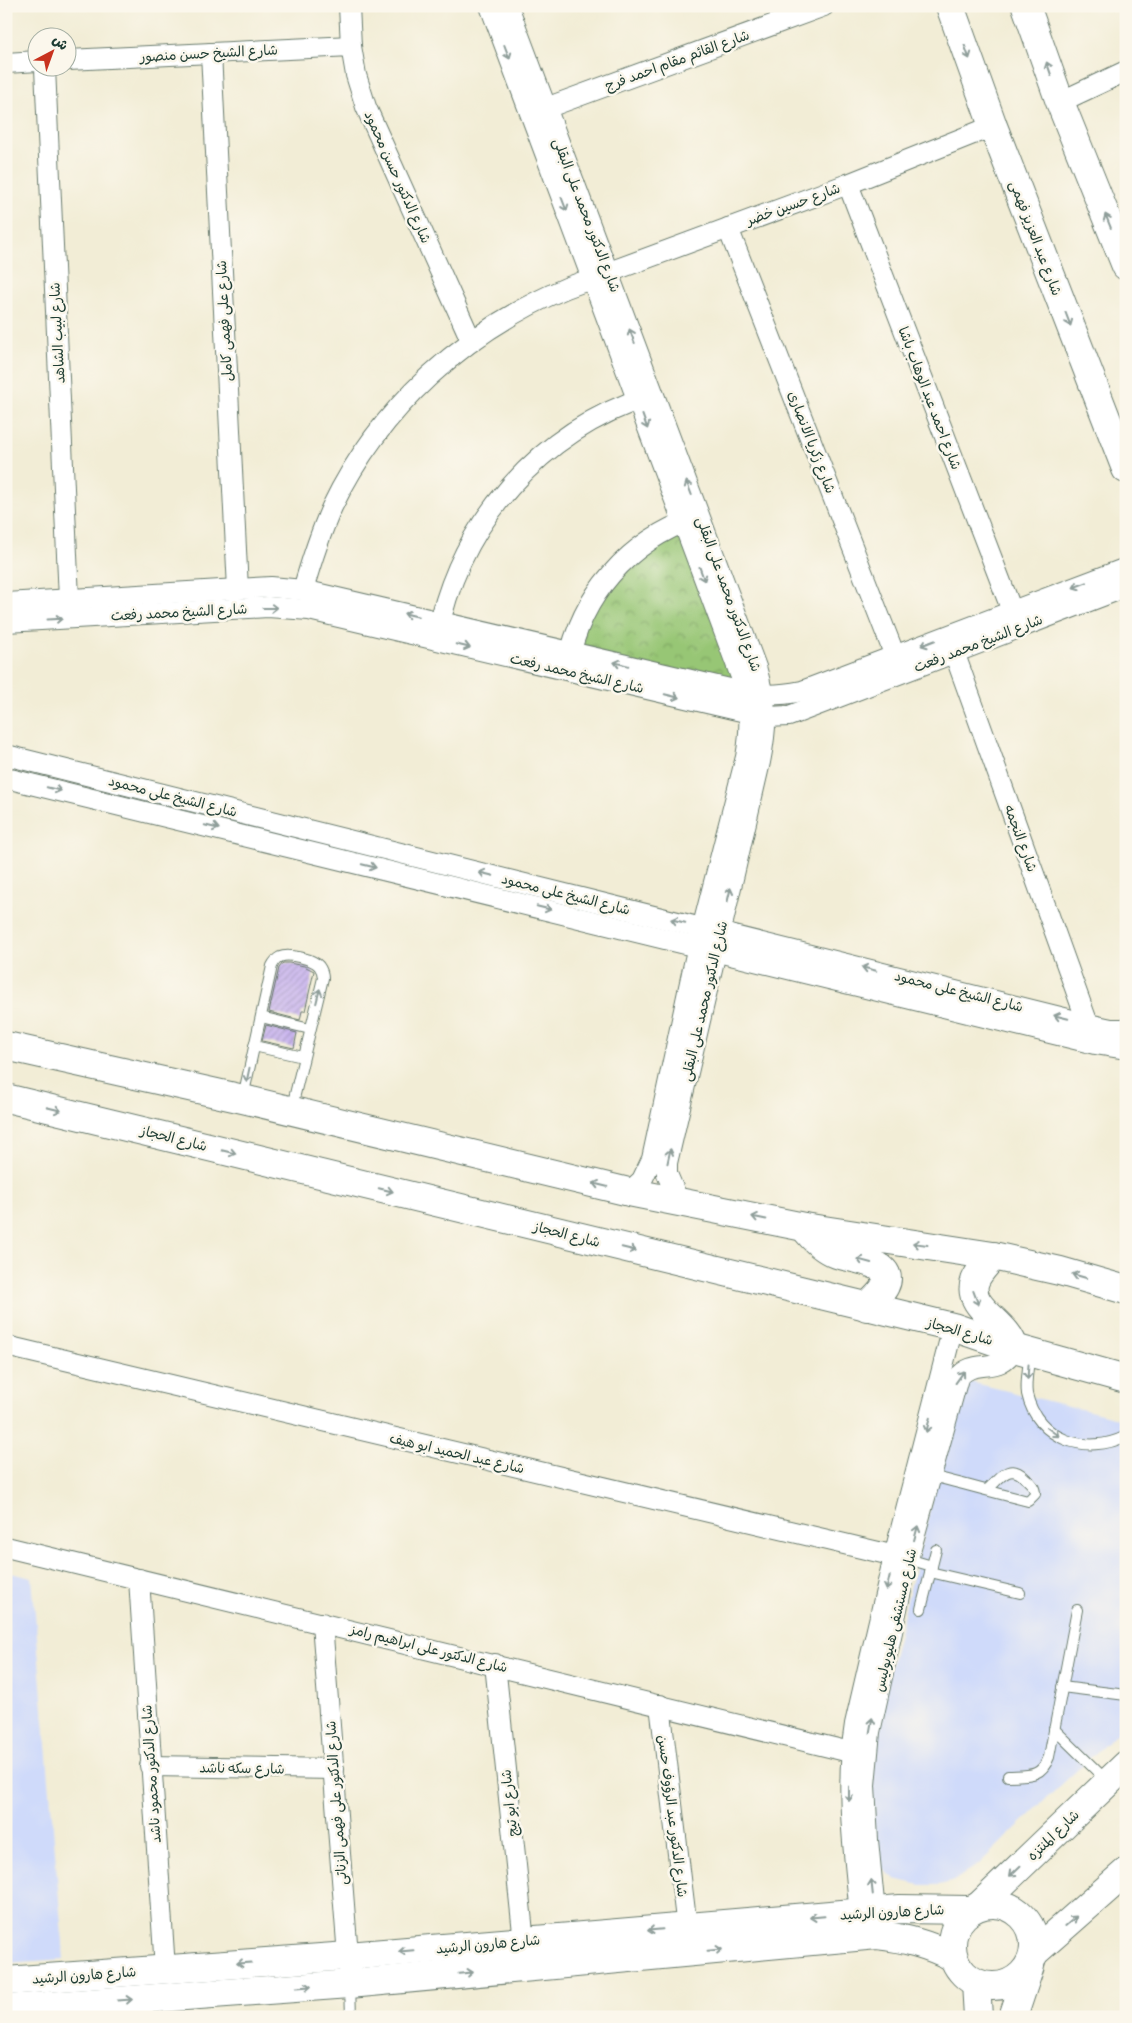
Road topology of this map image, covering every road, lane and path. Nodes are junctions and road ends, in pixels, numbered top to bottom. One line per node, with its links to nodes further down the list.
1 (349, 6): 7 (street, شارع الدكتور حسن محمود)
2 (490, 6): 15 (street, شارع الدكتور محمد على البقلى, one-way to 15)
3 (508, 6): 15 (street, شارع الدكتور محمد على البقلى)
4 (824, 6): 15 (street, شارع القائم مقام احمد فرج)
5 (950, 6): 16 (main road, شارع عبد العزيز فهمى, one-way to 16)
6 (1026, 6): 14 (main road, one-way to 6)
7 (351, 46): 8 (street, شارع الشيخ حسن منصور); 21 (street, شارع الدكتور حسن محمود)
8 (211, 53): 9 (street, شارع الشيخ حسن منصور); 27 (street, شارع على فهمى كامل)
9 (78, 60)
10 (28, 62): 11 (street)
11 (6, 63)
12 (1126, 71): 14 (street)
13 (45, 78): 29 (street, شارع لبيب الشاهد)
14 (1060, 102): 19 (main road, one-way to 14)
15 (538, 111): 20 (street, شارع الدكتور محمد على البقلى)
16 (993, 126): 17 (street, شارع حسين خضر); 23 (main road, شارع عبد العزيز فهمى, one-way to 23)
17 (848, 184): 18 (street, شارع حسين خضر); 31 (street, شارع احمد عبد الوهاب باشا)
18 (728, 228): 20 (street, شارع حسين خضر); 35 (street, شارع زكريا الانصارى)
19 (1126, 266)
20 (600, 275): 21 (street, شارع حسين خضر); 22 (street, شارع الدكتور محمد على البقلى)
21 (471, 340): 28 (street, شارع حسين خضر)
22 (646, 397): 24 (street, شارع الدكتور محمد على البقلى); 33 (street)
23 (1126, 469)
24 (691, 520): 36 (street); 37 (street, شارع الدكتور محمد على البقلى)
25 (1126, 568): 31 (street, شارع الشيخ محمد رفعت, one-way to 31)
26 (1126, 587): 34 (street, شارع الشيخ محمد رفعت)
27 (238, 589): 28 (street, شارع الشيخ محمد رفعت); 29 (street, شارع الشيخ محمد رفعت)
28 (303, 590): 33 (street, شارع الشيخ محمد رفعت, one-way to 28)
29 (68, 599): 30 (street, شارع الشيخ محمد رفعت)
30 (6, 603)
31 (1012, 611): 35 (street, شارع الشيخ محمد رفعت, one-way to 35)
32 (6, 622): 33 (street, شارع الشيخ محمد رفعت, one-way to 33)
33 (438, 631): 36 (street, شارع الشيخ محمد رفعت)
34 (954, 652): 38 (street, شارع الشيخ محمد رفعت); 43 (street, شارع النجمه)
35 (895, 656): 37 (street, شارع الشيخ محمد رفعت)
36 (569, 662): 37 (street, شارع الشيخ محمد رفعت, one-way to 36); 38 (street, شارع الشيخ محمد رفعت, one-way to 38)
37 (756, 694): 38 (street, شارع الدكتور محمد على البقلى)
38 (758, 716): 41 (street, شارع الدكتور محمد على البقلى)
39 (6, 755): 41 (street, شارع الشيخ على محمود, one-way to 39)
40 (6, 778): 41 (street, شارع الشيخ على محمود, one-way to 41)
41 (709, 939): 43 (street, شارع الشيخ على محمود, one-way to 41); 48 (street, شارع الشيخ على محمود); 53 (street, شارع الدكتور محمد على البقلى); 54 (street, شارع الدكتور محمد على البقلى, one-way to 41)
42 (260, 1017): 44 (lane); 44 (lane, one-way to 42); 47 (lane)
43 (1088, 1024): 45 (street, شارع الشيخ على محمود)
44 (310, 1029): 49 (lane)
45 (1126, 1029)
46 (6, 1046): 51 (main road)
47 (254, 1046): 49 (lane); 51 (lane, one-way to 51)
48 (1126, 1049)
49 (304, 1057): 52 (lane)
50 (6, 1098): 58 (main road, شارع الحجاز, one-way to 58)
51 (243, 1099): 52 (main road)
52 (291, 1112): 53 (main road, one-way to 52)
53 (629, 1192): 54 (main road)
54 (679, 1202): 55 (main road, one-way to 54)
55 (804, 1227): 56 (main road, one-way to 55); 58 (main road, one-way to 55)
56 (993, 1256): 57 (main road, one-way to 56); 61 (main road, one-way to 61)
57 (1126, 1290)
58 (867, 1307): 59 (main road, شارع الحجاز)
59 (953, 1327): 61 (main road, شارع الحجاز); 68 (street, شارع مستشفى هليوبوليس, one-way to 68)
60 (6, 1346): 68 (street, شارع عبد الحميد ابو هيف)
61 (1022, 1350): 62 (main road, شارع الحجاز); 63 (lane, one-way to 63); 64 (street, شارع مستشفى هليوبوليس, one-way to 61)
62 (1126, 1379)
63 (1126, 1436)
64 (931, 1476): 65 (lane); 68 (street, شارع مستشفى هليوبوليس, one-way to 64)
65 (987, 1490)
66 (6, 1547): 70 (street, شارع الدكتور على ابراهيم رامز)
67 (936, 1550): 69 (lane)
68 (901, 1558): 69 (lane); 80 (street, شارع مستشفى هليوبوليس, one-way to 80); 87 (street, شارع مستشفى هليوبوليس, one-way to 68)
69 (931, 1569): 71 (lane); 72 (lane)
70 (139, 1579): 74 (street, شارع الدكتور على ابراهيم رامز); 81 (street, شارع الدكتور محمود ناشد)
71 (1020, 1593)
72 (921, 1609)
73 (1077, 1610): 76 (lane)
74 (322, 1623): 75 (street, شارع الدكتور على ابراهيم رامز); 82 (street, شارع الدكتور على فهمى الزناتى)
75 (495, 1664): 78 (street, شارع الدكتور على ابراهيم رامز); 89 (street, شارع ابو تيج)
76 (1062, 1687): 77 (lane); 79 (lane)
77 (1126, 1695)
78 (660, 1705): 80 (street, شارع الدكتور على ابراهيم رامز); 88 (street, شارع الدكتور عبد الرؤوف حسن)
79 (1054, 1729): 83 (lane); 84 (lane)
80 (850, 1752): 87 (street, شارع مستشفى هليوبوليس, one-way to 87)
81 (150, 1766): 82 (street, شارع سكه ناشد); 93 (street, شارع الدكتور محمود ناشد)
82 (334, 1769): 90 (street, شارع الدكتور على فهمى الزناتى)
83 (1117, 1773): 86 (main road, شارع المنتزه, one-way to 86)
84 (1008, 1776)
85 (1126, 1872): 92 (main road, one-way to 85)
86 (975, 1907): 87 (main road, شارع هارون الرشيد); 91 (main road); 92 (main road)
87 (868, 1924): 88 (main road, شارع هارون الرشيد, one-way to 88); 91 (main road, شارع هارون الرشيد); 96 (main road, شارع هارون الرشيد, one-way to 87)
88 (687, 1928): 89 (main road, شارع هارون الرشيد, one-way to 89)
89 (524, 1942): 90 (main road, شارع هارون الرشيد, one-way to 90)
90 (348, 1956): 93 (main road, شارع هارون الرشيد, one-way to 93); 96 (street, شارع الدكتور على فهمى الزناتى)
91 (953, 1957): 95 (main road)
92 (1032, 1958): 95 (main road); 100 (main road)
93 (165, 1969): 94 (main road, شارع هارون الرشيد)
94 (6, 1981)
95 (976, 1983): 99 (main road)
96 (350, 1984): 97 (main road, شارع هارون الرشيد, one-way to 96); 98 (lane)
97 (6, 2009)
98 (351, 2017)
99 (978, 2017)
100 (1013, 2017)

